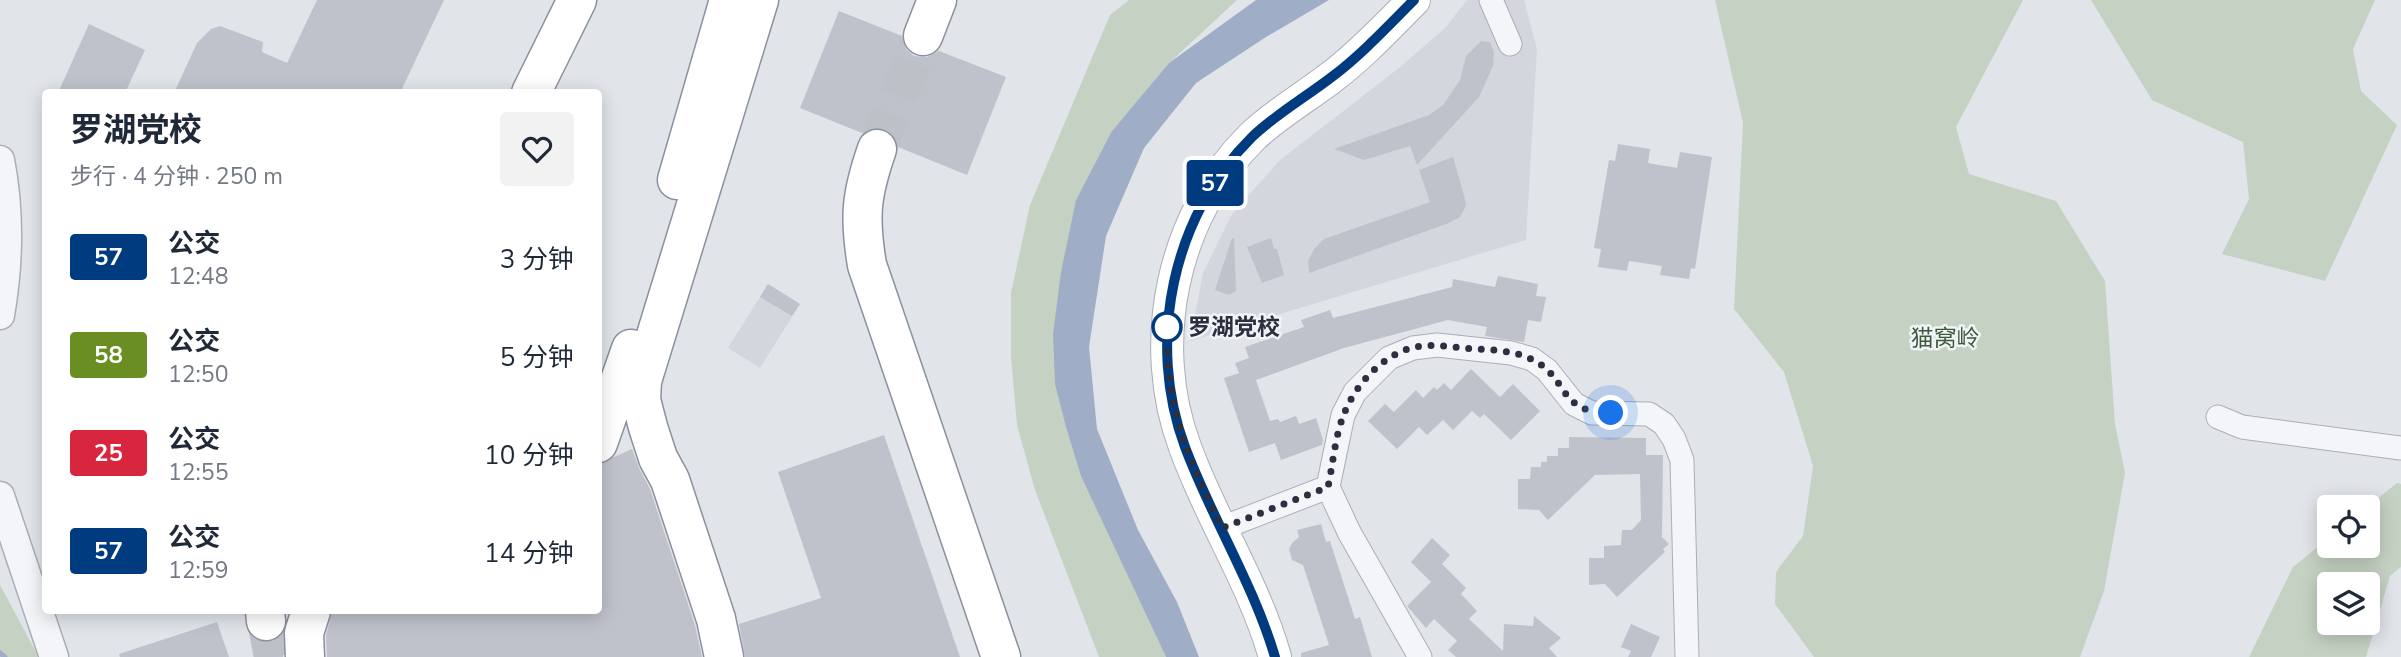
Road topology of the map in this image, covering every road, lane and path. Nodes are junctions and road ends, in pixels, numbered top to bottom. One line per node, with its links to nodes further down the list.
1 (576, 0): 9 (highway)
2 (729, 0): 14 (highway)
3 (759, 0): 22 (highway)
4 (937, 0): 7 (highway)
5 (1414, 0): 18 (main road)
6 (1491, 0): 8 (street)
7 (923, 36)
8 (1510, 44)
9 (533, 89)
10 (877, 149): 23 (highway)
11 (0, 160): 12 (street)
12 (0, 315)
13 (2218, 417): 15 (street)
14 (602, 431)
15 (2401, 448)
16 (1328, 487): 18 (street); 25 (street); 26 (street)
17 (0, 496): 20 (street)
18 (1222, 528): 24 (main road)
19 (310, 614): 21 (highway)
20 (54, 657)
21 (305, 657)
22 (724, 657)
23 (1001, 657)
24 (1275, 657)
25 (1420, 657)
26 (1687, 657)

